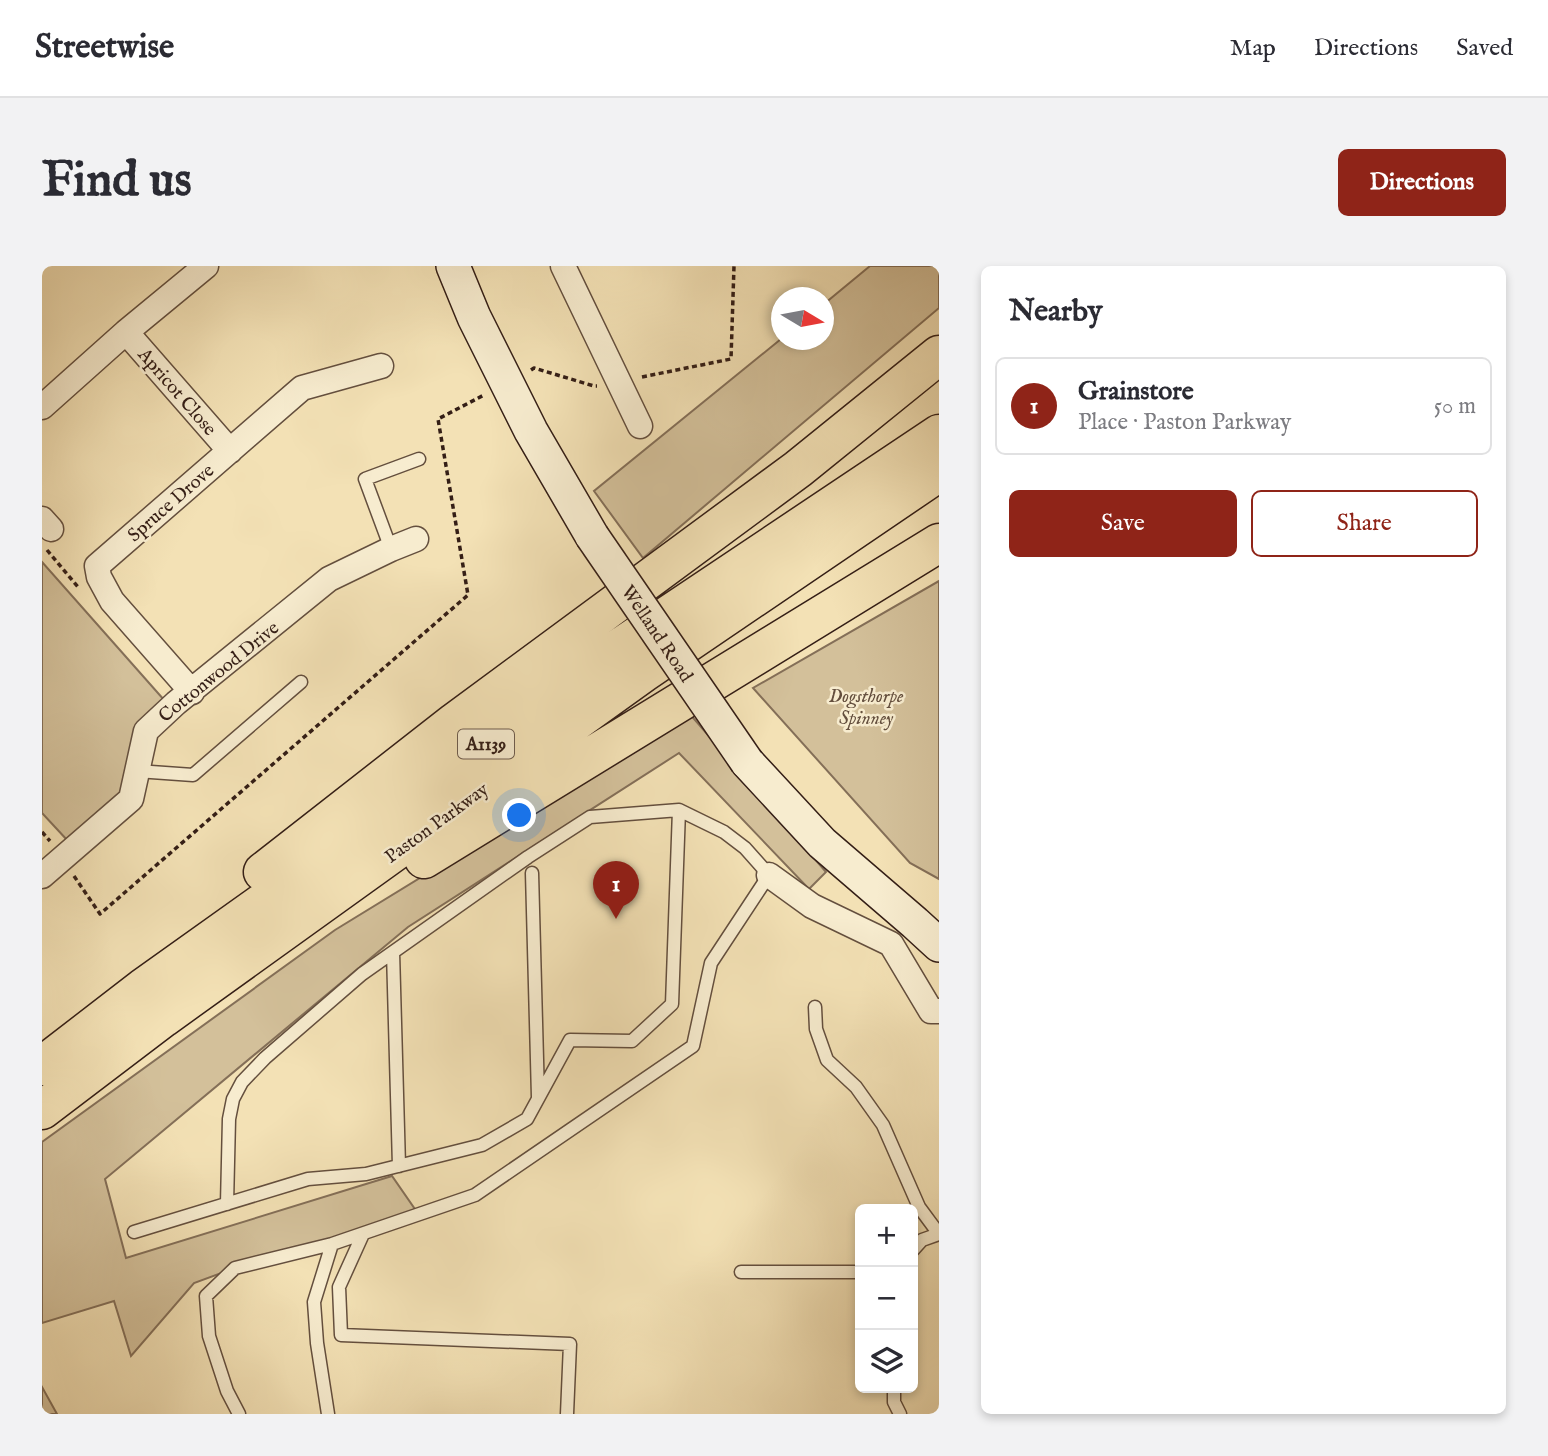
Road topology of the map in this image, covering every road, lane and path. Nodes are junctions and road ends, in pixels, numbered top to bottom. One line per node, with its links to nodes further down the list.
1 (206, 266): 5 (street, Apricot Close)
2 (453, 266): 26 (street, Welland Road, bridge)
3 (563, 266): 9 (street)
4 (734, 266): 9 (path)
5 (126, 332): 10 (street, Apricot Close); 13 (street, Apricot Close)
6 (939, 355): 28 (highway, A1139)
7 (381, 366): 13 (street, Spruce Drove)
8 (527, 372): 9 (path)
9 (619, 382): 11 (street)
10 (42, 407)
11 (640, 426)
12 (939, 434): 28 (highway, Paston Parkway / A1139)
13 (230, 451): 20 (street, Spruce Drove)
14 (419, 459): 18 (lane)
15 (939, 472): 28 (highway, Paston Parkway / A1139)
16 (416, 539): 18 (street, Cottonwood Drive)
17 (939, 543): 28 (highway, A1139)
18 (391, 549): 20 (street, Cottonwood Drive)
19 (301, 682): 21 (lane)
20 (192, 692): 21 (street, Cottonwood Drive)
21 (137, 771): 25 (street, Cottonwood Drive)
22 (679, 810): 24 (lane); 27 (lane); 32 (lane)
23 (532, 873): 32 (lane)
24 (769, 875): 30 (street); 37 (lane)
25 (42, 876)
26 (939, 945)
27 (393, 952): 34 (lane); 35 (lane)
28 (153, 1003): 31 (highway, Paston Parkway / A1139); 33 (highway, Paston Parkway / A1139)
29 (814, 1007): 38 (lane)
30 (939, 1011)
31 (42, 1066)
32 (538, 1099): 34 (lane)
33 (42, 1110)
34 (399, 1166): 35 (lane)
35 (227, 1204): 36 (lane)
36 (134, 1232)
37 (363, 1234): 39 (lane); 46 (lane)
38 (939, 1234): 40 (lane)
39 (332, 1244): 44 (lane); 45 (lane)
40 (918, 1244)
41 (741, 1272): 42 (lane)
42 (855, 1272)
43 (894, 1393): 47 (lane)
44 (239, 1414)
45 (328, 1414)
46 (567, 1414)
47 (900, 1414)

